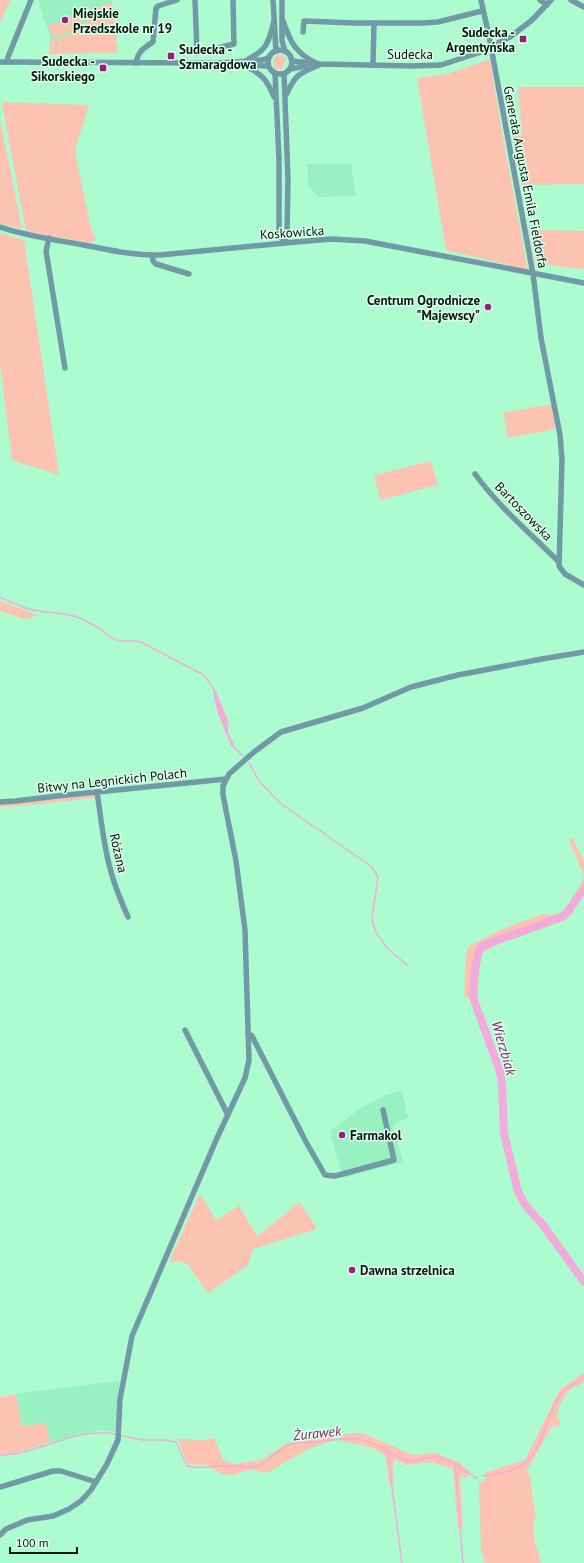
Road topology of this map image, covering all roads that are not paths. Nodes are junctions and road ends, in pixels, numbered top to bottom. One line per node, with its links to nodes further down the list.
1 (31, 0): 25 (street)
2 (177, 0): 11 (street)
3 (195, 0): 4 (street)
4 (232, 0)
5 (273, 0): 15 (street)
6 (282, 0): 16 (street)
7 (481, 0): 14 (street, Generała Augusta Emila Fieldorfa)
8 (540, 0): 12 (street)
9 (551, 0): 12 (street, Sudecka)
10 (573, 0): 13 (street)
11 (161, 2): 26 (street)
12 (547, 5): 19 (street, Sudecka)
13 (584, 7)
14 (482, 11): 17 (street); 19 (street, Generała Augusta Emila Fieldorfa)
15 (274, 21): 20 (street); 27 (street)
16 (283, 21): 21 (street); 28 (street)
17 (374, 23): 18 (street); 29 (street)
18 (303, 32)
19 (490, 47): 29 (street, Sudecka); 45 (street, Generała Augusta Emila Fieldorfa)
20 (276, 50): 21 (street); 22 (street)
21 (285, 51): 23 (street)
22 (268, 58): 27 (street); 30 (street)
23 (292, 61): 28 (street, Sudecka); 31 (street)
24 (0, 62): 25 (street)
25 (7, 62): 26 (street)
26 (136, 63): 27 (street)
27 (244, 64): 30 (street); 35 (street)
28 (320, 64): 29 (street, Sudecka); 31 (street, Sudecka); 34 (street)
29 (373, 65)
30 (268, 66): 32 (street)
31 (290, 69): 33 (street)
32 (275, 74): 33 (street); 35 (street)
33 (284, 74): 34 (street)
34 (285, 96): 38 (street)
35 (276, 101): 37 (street)
36 (0, 227): 39 (street, Koskowicka)
37 (279, 233): 41 (street); 42 (street)
38 (287, 233): 40 (street); 41 (street)
39 (49, 238): 43 (street, Koskowicka); 47 (street)
40 (296, 242): 41 (street, Koskowicka); 45 (street, Koskowicka)
41 (284, 243): 42 (street, Koskowicka)
42 (269, 244): 43 (street, Koskowicka)
43 (152, 255): 44 (street)
44 (189, 274)
45 (533, 274): 46 (street, Koskowicka); 49 (street, Generała Augusta Emila Fieldorfa)
46 (584, 283)
47 (65, 368)
48 (475, 474): 49 (street, Bartoszowska)
49 (559, 562): 50 (street, Bartoszowska)
50 (584, 585)
51 (584, 652): 52 (street)
52 (226, 779): 53 (street, Bitwy na Legnickich Polach); 57 (street)
53 (97, 792): 54 (street, Bitwy na Legnickich Polach); 55 (street, Różana)
54 (0, 802)
55 (128, 917)
56 (185, 1030): 59 (street)
57 (248, 1033): 58 (street); 59 (street)
58 (383, 1110)
59 (228, 1115): 60 (street)
60 (96, 1482): 61 (street); 62 (street)
61 (0, 1487)
62 (0, 1535)

